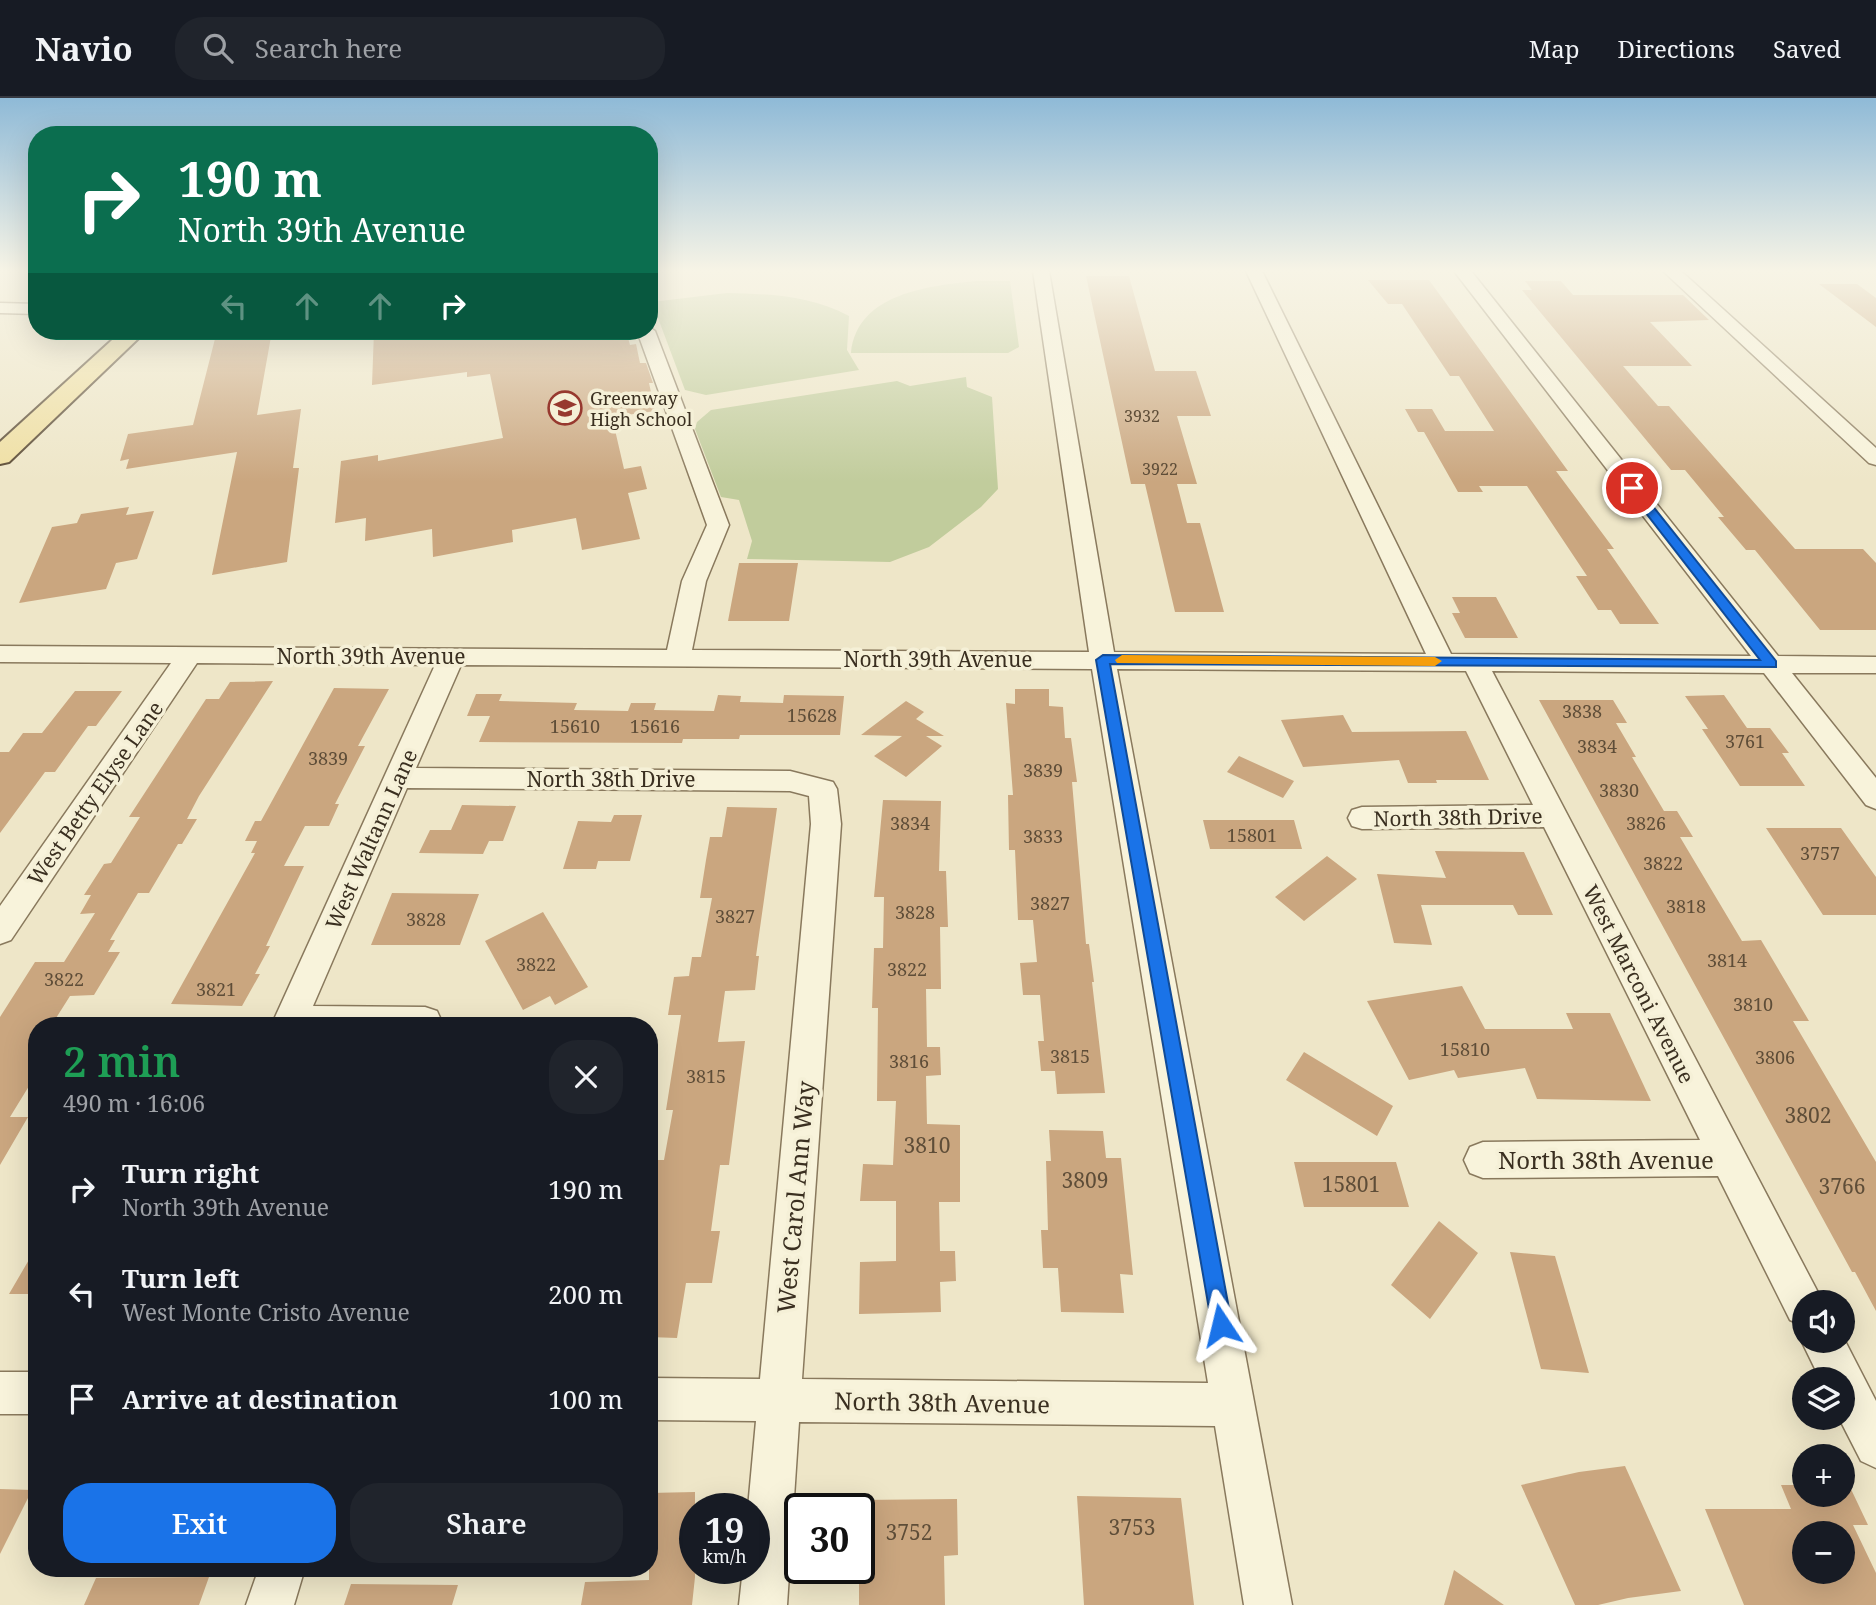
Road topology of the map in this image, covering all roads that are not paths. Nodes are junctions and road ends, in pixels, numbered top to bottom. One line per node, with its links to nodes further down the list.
1 (124, 341): 7 (main road)
2 (650, 341): 12 (street)
3 (1052, 341): 13 (street)
4 (1291, 341): 14 (street, West Marconi Avenue)
5 (1517, 341): 15 (street)
6 (1748, 341): 8 (street)
7 (0, 456)
8 (1876, 459)
9 (0, 654): 10 (street, North 39th Avenue)
10 (190, 655): 11 (street, North 39th Avenue); 22 (street, West Betty Elyse Lane)
11 (453, 656): 12 (street, North 39th Avenue); 17 (street, West Waltann Lane)
12 (678, 658): 13 (street, North 39th Avenue)
13 (1103, 660): 14 (street, North 39th Avenue); 31 (street)
14 (1458, 661): 15 (street, North 39th Avenue); 20 (street, West Marconi Avenue)
15 (1771, 664): 16 (street, North 39th Avenue); 19 (street)
16 (1876, 664)
17 (398, 778): 18 (street, North 38th Drive); 23 (street, West Waltann Lane)
18 (824, 789): 30 (street, West Carol Ann Way)
19 (1876, 798)
20 (1553, 816): 21 (street, North 38th Drive); 24 (street, West Marconi Avenue)
21 (1362, 818)
22 (0, 931)
23 (292, 1017)
24 (1729, 1158): 25 (street, North 38th Avenue); 26 (street, West Marconi Avenue)
25 (1483, 1160)
26 (1796, 1290)
27 (0, 1393): 28 (street)
28 (28, 1393)
29 (658, 1399): 30 (street, North 38th Avenue)
30 (779, 1401): 31 (street, North 38th Avenue); 36 (street, West Carol Ann Way)
31 (1235, 1405): 37 (street)
32 (1855, 1405): 33 (street)
33 (1876, 1446)
34 (279, 1577): 35 (street)
35 (270, 1605)
36 (763, 1605)
37 (1268, 1605)

